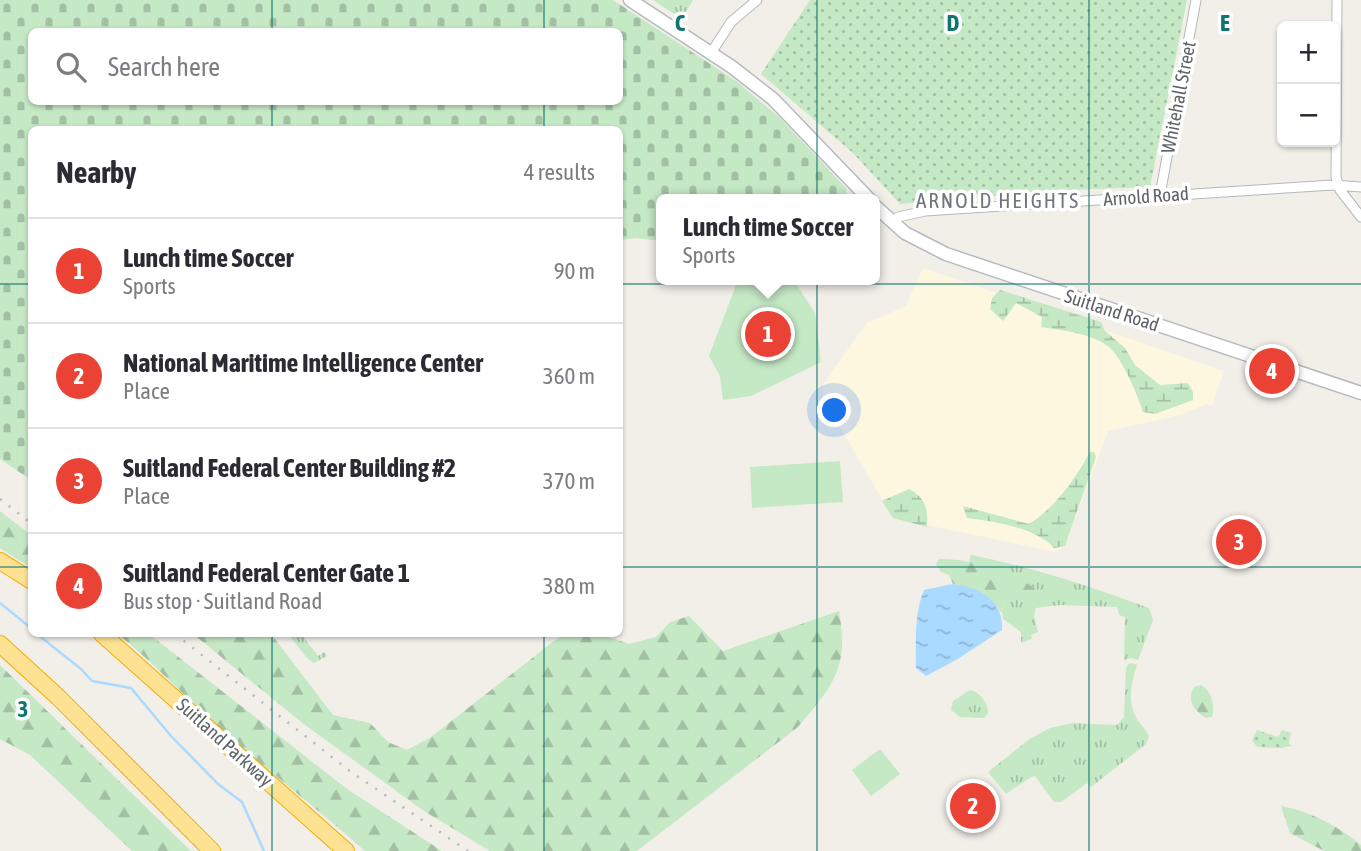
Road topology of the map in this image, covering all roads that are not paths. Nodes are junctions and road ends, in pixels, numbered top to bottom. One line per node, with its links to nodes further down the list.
1 (630, 0): 5 (main road)
2 (757, 0): 5 (street)
3 (1196, 0): 9 (street, Whitehall Street)
4 (1337, 0): 6 (street)
5 (711, 54): 8 (main road)
6 (1339, 186): 7 (street, Arnold Road); 9 (street, Arnold Road); 11 (street)
7 (1361, 187)
8 (864, 194)
9 (1160, 195): 12 (street, Arnold Road)
10 (880, 211): 12 (main road, Suitland Road)
11 (1361, 217)
12 (893, 223): 13 (main road, Suitland Road)
13 (1361, 393)
14 (0, 561): 15 (highway)
15 (28, 578)
16 (105, 637): 19 (highway, Suitland Parkway)
17 (0, 645): 18 (highway)
18 (212, 851)
19 (346, 851)

